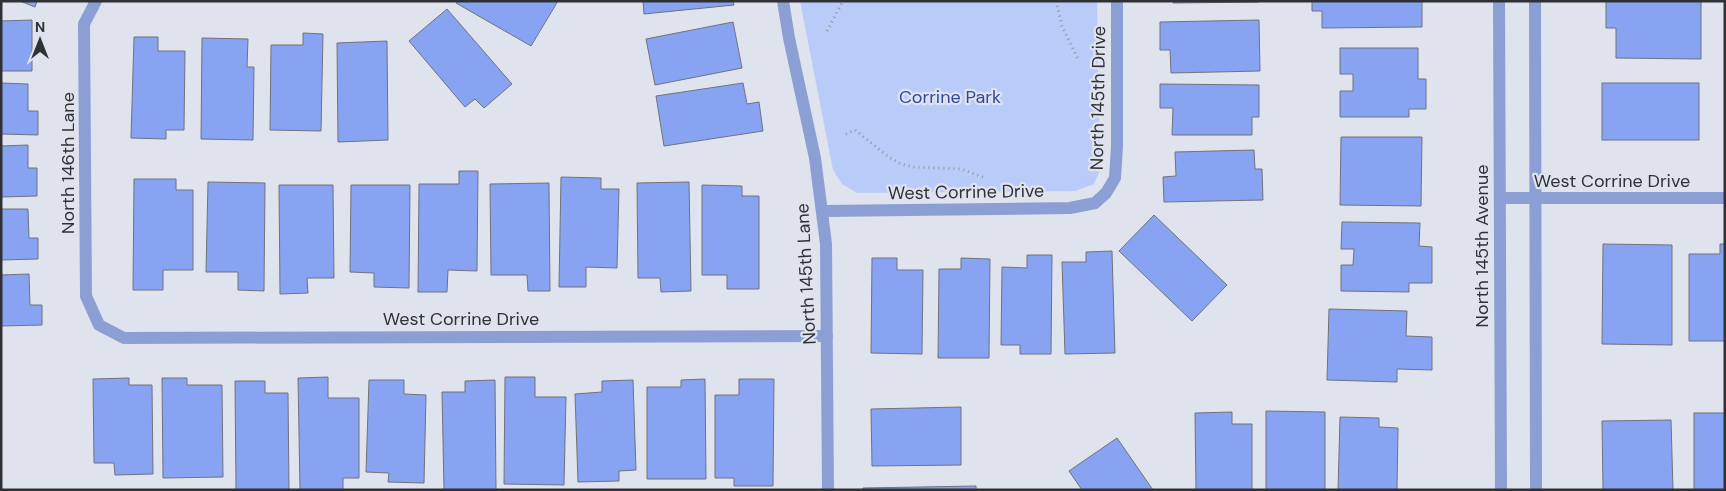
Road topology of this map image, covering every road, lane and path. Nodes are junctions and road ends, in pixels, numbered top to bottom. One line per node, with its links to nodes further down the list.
1 (96, 1): 17 (street, North 146th Lane)
2 (783, 1): 16 (street, North 145th Lane)
3 (843, 1): 8 (path)
4 (1056, 1): 9 (path)
5 (1117, 1): 12 (street, North 145th Drive)
6 (1498, 1): 13 (street, North 145th Avenue)
7 (1535, 1): 15 (street)
8 (827, 31)
9 (1078, 59)
10 (846, 134): 11 (path)
11 (986, 178)
12 (1106, 193): 16 (street, West Corrine Drive)
13 (1500, 198): 15 (street, West Corrine Drive); 20 (street, North 145th Avenue)
14 (1725, 198): 15 (street, West Corrine Drive)
15 (1535, 199): 21 (street)
16 (823, 211): 18 (street, North 145th Lane)
17 (99, 325): 18 (street, West Corrine Drive)
18 (827, 336): 19 (street, North 145th Lane)
19 (828, 490)
20 (1501, 490)
21 (1536, 490)

